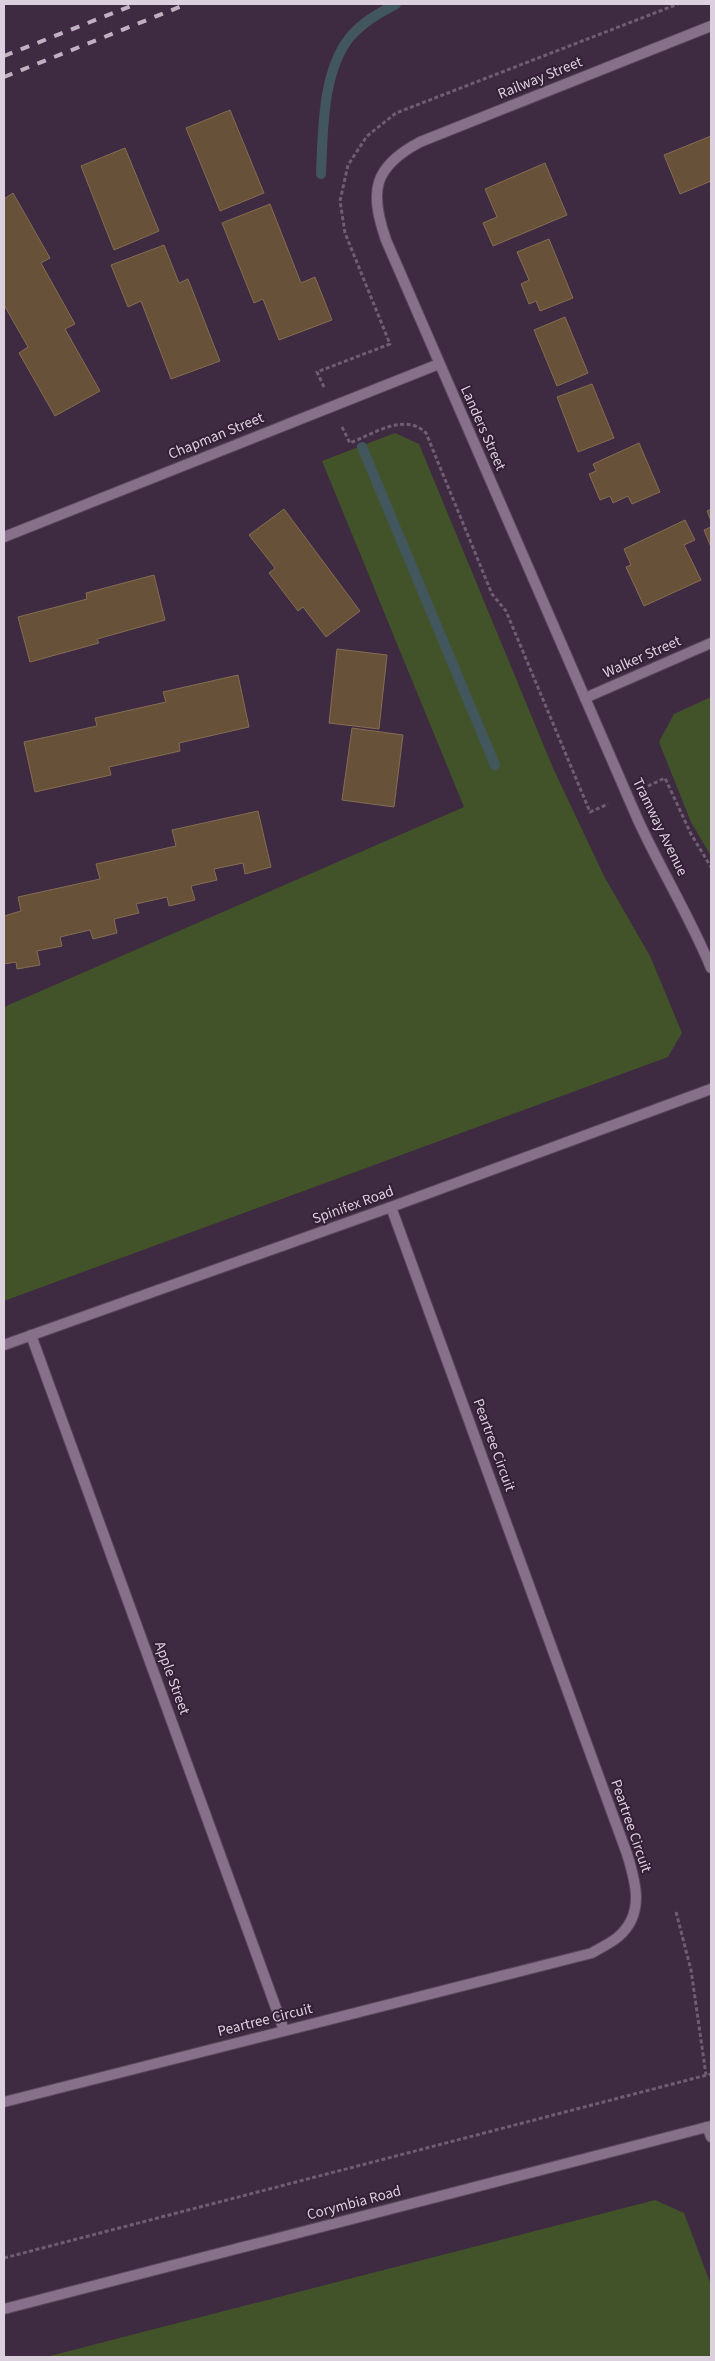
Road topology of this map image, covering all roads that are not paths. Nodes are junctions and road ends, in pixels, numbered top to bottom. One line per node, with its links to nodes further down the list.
1 (711, 26): 2 (street, Railway Street)
2 (386, 167): 3 (street, Landers Street)
3 (439, 364): 4 (street, Chapman Street); 6 (street, Landers Street)
4 (4, 537)
5 (711, 643): 6 (street, Walker Street)
6 (585, 698): 7 (street, Tramway Avenue)
7 (711, 968)
8 (711, 1089): 9 (street, Spinifex Road)
9 (391, 1207): 10 (street, Spinifex Road); 12 (street, Peartree Circuit)
10 (31, 1335): 11 (street, Spinifex Road); 12 (street, Apple Street)
11 (4, 1346)
12 (284, 2030): 13 (street, Peartree Circuit)
13 (4, 2102)
14 (709, 2126): 15 (street); 16 (street, Corymbia Road)
15 (711, 2137)
16 (4, 2309)

